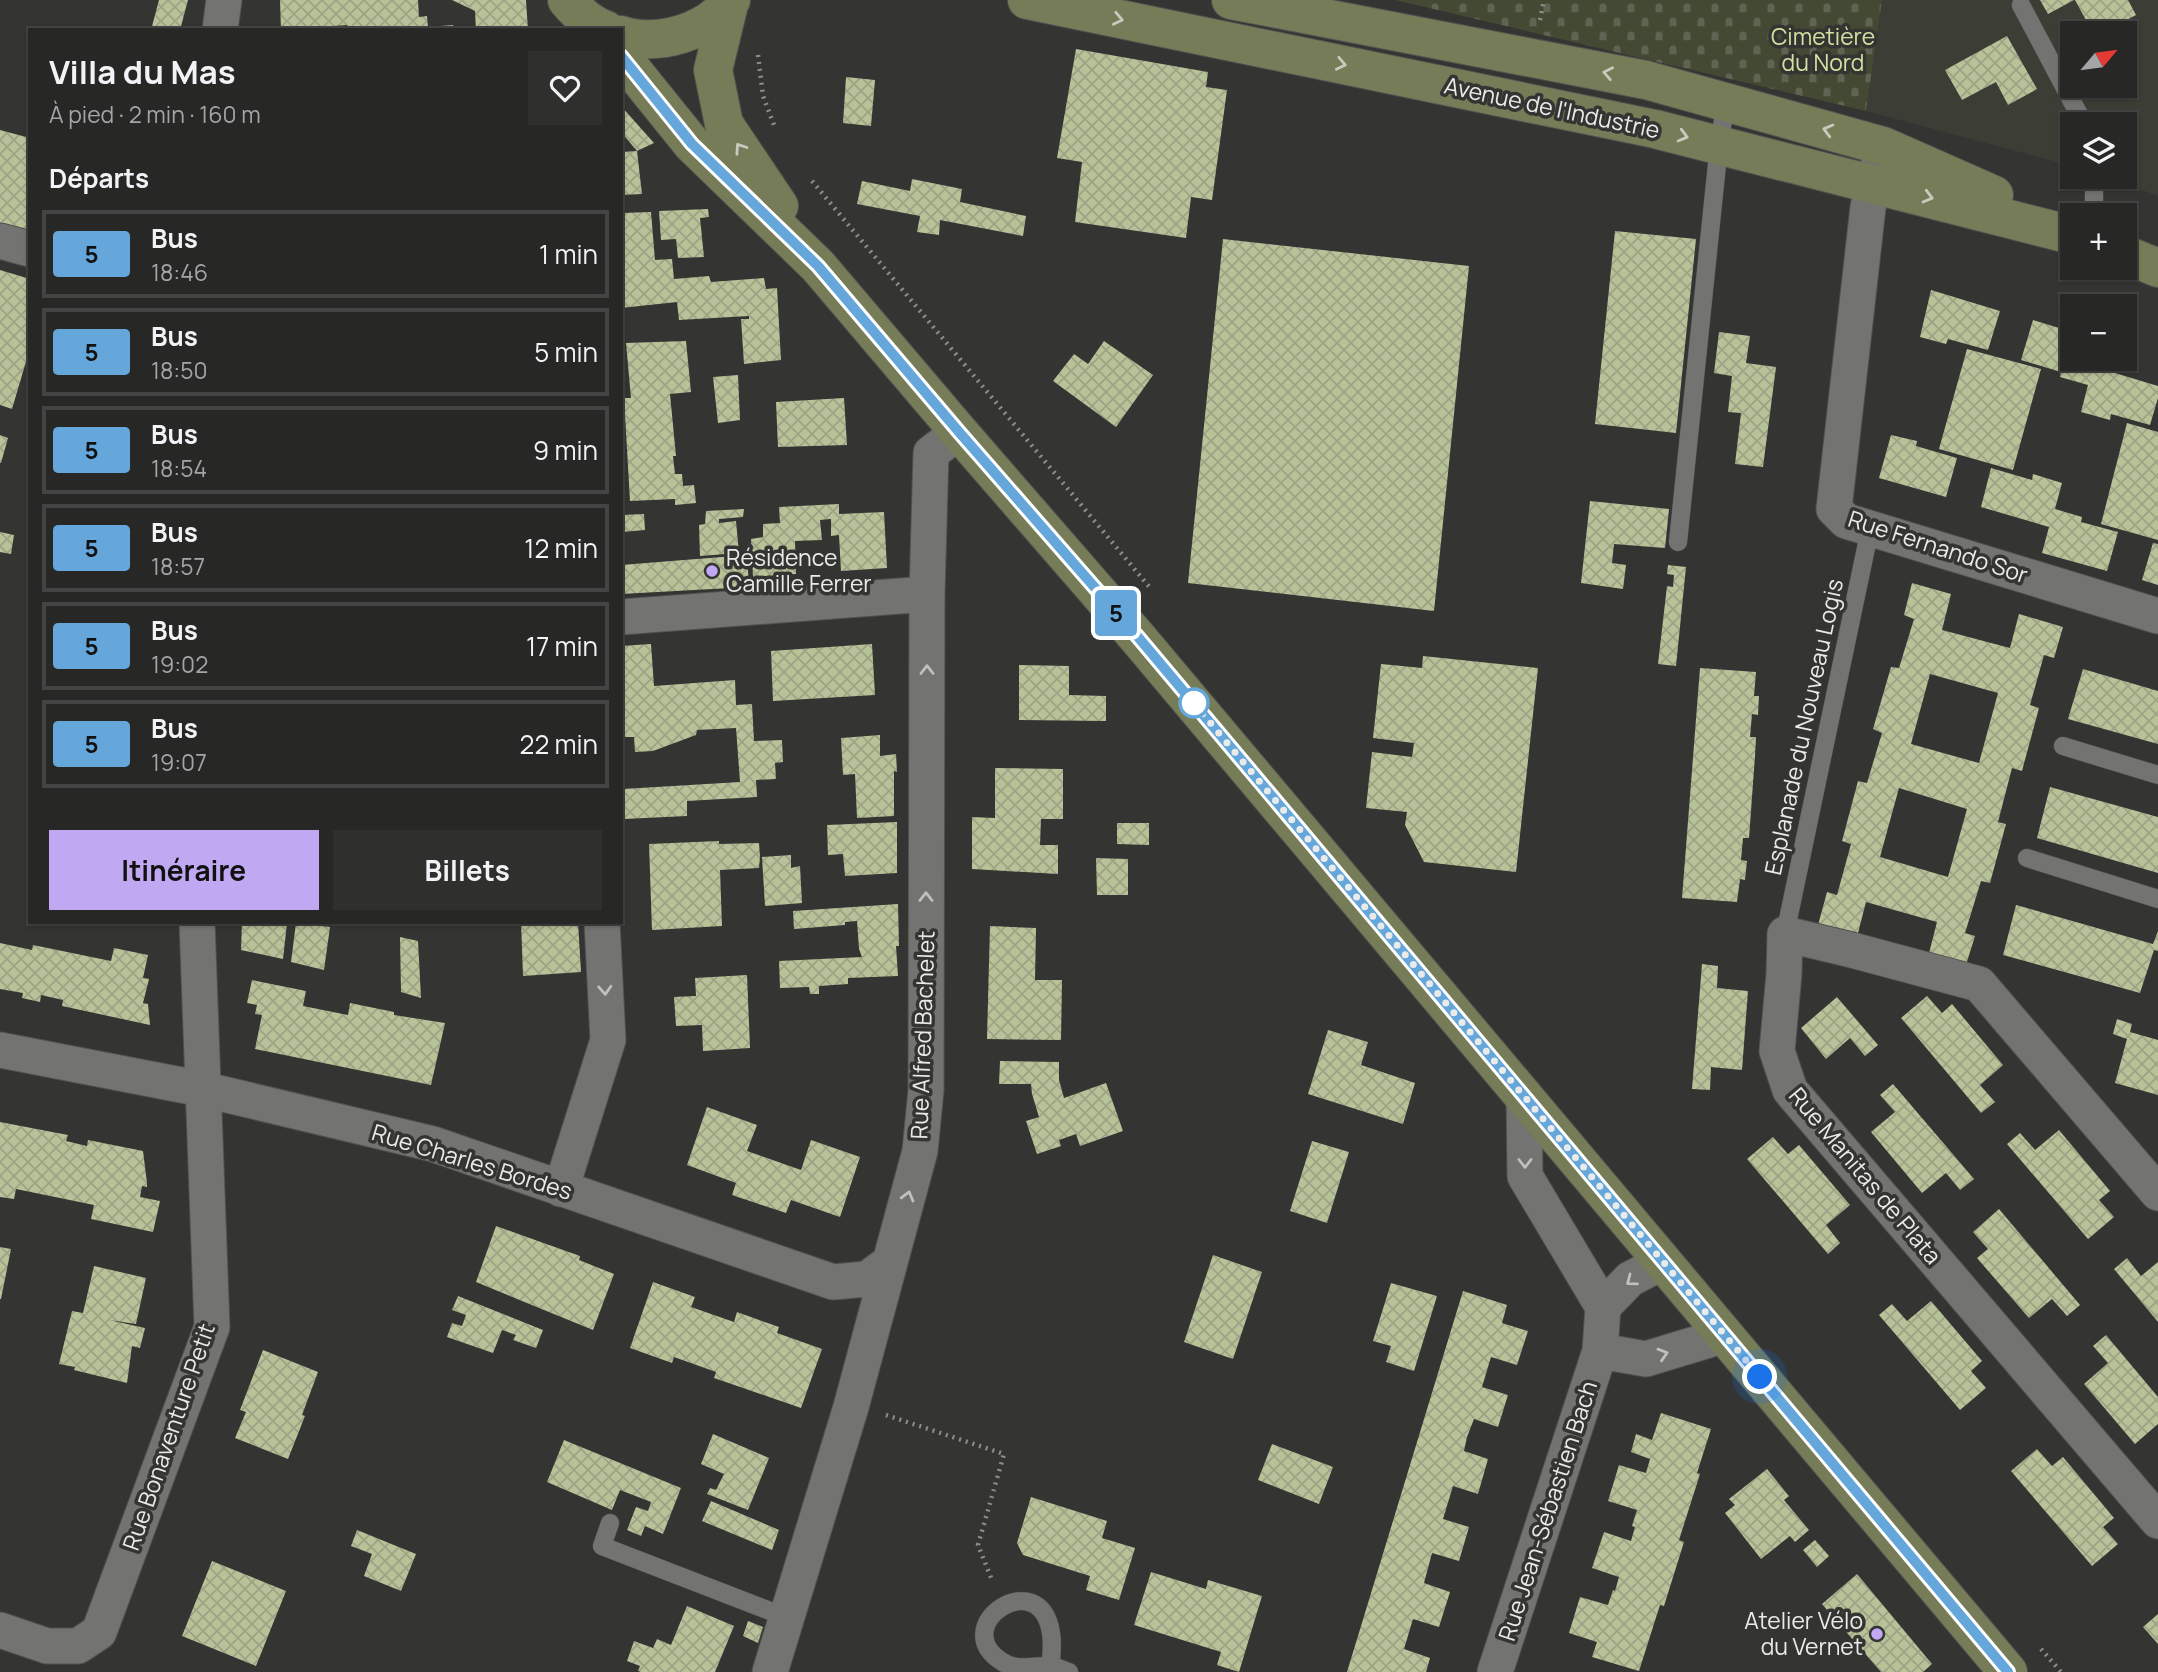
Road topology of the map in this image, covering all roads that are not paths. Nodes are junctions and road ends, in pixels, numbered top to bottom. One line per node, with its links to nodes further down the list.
1 (224, 0): 6 (street)
2 (1027, 0): 10 (street, Avenue de l'Industrie, one-way to 10)
3 (1231, 0): 8 (street, Avenue de l'Industrie)
4 (730, 2): 7 (street); 21 (street, one-way to 4)
5 (2021, 5): 12 (lane)
6 (220, 28)
7 (623, 35)
8 (1494, 51): 10 (street); 11 (street, Avenue de l'Industrie, one-way to 8)
9 (623, 62): 21 (street)
10 (1485, 94): 13 (street, Avenue de l'Industrie, one-way to 13)
11 (1727, 102): 13 (lane); 14 (street, Avenue de l'Industrie, one-way to 11)
12 (2078, 112)
13 (1719, 145): 15 (street, Avenue de l'Industrie); 25 (lane)
14 (1883, 146): 15 (street, Rue Fernando Sor); 16 (street, Avenue de l'Industrie)
15 (1875, 183): 17 (street, Avenue de l'Industrie, one-way to 17); 24 (street, Rue Fernando Sor)
16 (2060, 227)
17 (2060, 230)
18 (0, 241): 19 (street)
19 (28, 248)
20 (2137, 259): 22 (street)
21 (818, 266): 23 (street)
22 (2158, 268)
23 (959, 432): 26 (street, Rue Alfred Bachelet); 38 (street)
24 (1870, 529): 27 (street, Rue Fernando Sor); 35 (lane, Esplanade du Nouveau Logis)
25 (1678, 542)
26 (927, 594): 28 (street); 41 (street, Rue Alfred Bachelet, one-way to 26)
27 (2158, 616)
28 (623, 617)
29 (2063, 746): 30 (lane)
30 (2158, 775)
31 (2026, 858): 32 (lane)
32 (2158, 899)
33 (197, 924): 37 (street, Rue Bonaventure Petit)
34 (602, 924): 39 (street, one-way to 39)
35 (1786, 934): 40 (street); 46 (street, Rue Manitas de Plata)
36 (0, 1050): 37 (street, Rue Charles Bordes)
37 (202, 1089): 39 (street, Rue Charles Bordes); 49 (street, Rue Bonaventure Petit)
38 (1524, 1095): 42 (street); 43 (street, one-way to 43)
39 (561, 1189): 41 (street, Rue Charles Bordes)
40 (2158, 1193)
41 (890, 1262): 48 (street, Rue Alfred Bachelet)
42 (1663, 1262): 43 (street, one-way to 43); 44 (street)
43 (1602, 1307): 45 (street, Rue Jean-Sébastien Bach)
44 (1725, 1335): 45 (street, Rue Jean-Sébastien Bach, one-way to 44); 54 (street)
45 (1600, 1351): 53 (street, Rue Jean-Sébastien Bach)
46 (2158, 1521)
47 (610, 1523): 48 (lane)
48 (788, 1618): 51 (street, Rue Alfred Bachelet)
49 (0, 1630)
50 (1051, 1665): 50 (lane); 52 (lane)
51 (770, 1672)
52 (1069, 1672)
53 (1495, 1672)
54 (2008, 1672)

